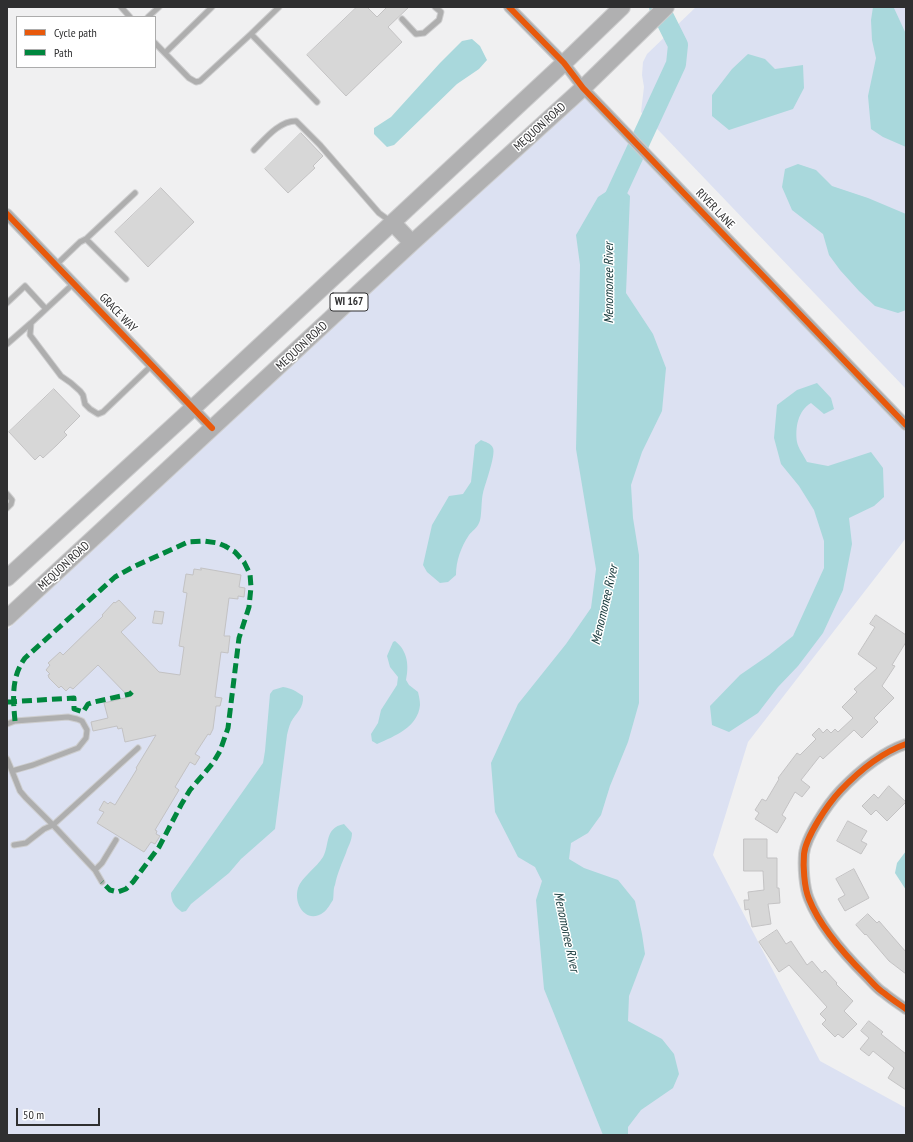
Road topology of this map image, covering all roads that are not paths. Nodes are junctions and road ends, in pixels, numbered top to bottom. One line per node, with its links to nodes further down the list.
1 (121, 7): 9 (lane)
2 (158, 7): 10 (lane)
3 (212, 7): 14 (lane)
4 (279, 7): 12 (lane)
5 (435, 7): 11 (lane)
6 (509, 7): 15 (street, RIVER LANE)
7 (622, 7): 15 (main road, WI 167)
8 (666, 7): 16 (main road, MEQUON ROAD / WI 167)
9 (129, 16)
10 (149, 16)
11 (402, 18)
12 (251, 34): 14 (lane); 17 (lane)
13 (156, 44): 14 (lane)
14 (165, 54)
15 (564, 64): 16 (street, RIVER LANE); 21 (main road, WI 167)
16 (583, 88): 23 (main road, MEQUON ROAD / WI 167); 33 (street, RIVER LANE)
17 (317, 102)
18 (254, 150): 21 (lane)
19 (135, 193): 22 (lane)
20 (7, 214): 24 (street, GRACE WAY)
21 (393, 223): 23 (main road); 32 (main road, WI 167)
22 (86, 239): 24 (lane); 25 (lane)
23 (412, 243): 34 (main road, MEQUON ROAD / WI 167)
24 (56, 265): 26 (street, GRACE WAY)
25 (126, 279)
26 (74, 283): 28 (lane); 31 (street, GRACE WAY)
27 (7, 303): 28 (lane)
28 (46, 309): 29 (lane)
29 (31, 323): 30 (lane); 31 (lane)
30 (7, 344)
31 (152, 366): 32 (street, GRACE WAY)
32 (193, 408): 34 (street, GRACE WAY); 37 (main road, WI 167)
33 (906, 425)
34 (212, 428): 38 (main road, MEQUON ROAD / WI 167)
35 (7, 494): 36 (lane)
36 (7, 508)
37 (7, 578)
38 (7, 618)
39 (7, 724): 43 (lane)
40 (906, 744): 49 (street)
41 (138, 748): 44 (lane)
42 (7, 759): 43 (lane)
43 (10, 767): 44 (lane)
44 (53, 825): 46 (lane); 47 (lane)
45 (116, 840): 47 (lane)
46 (14, 845)
47 (95, 870): 48 (lane)
48 (102, 882)
49 (906, 1009)

